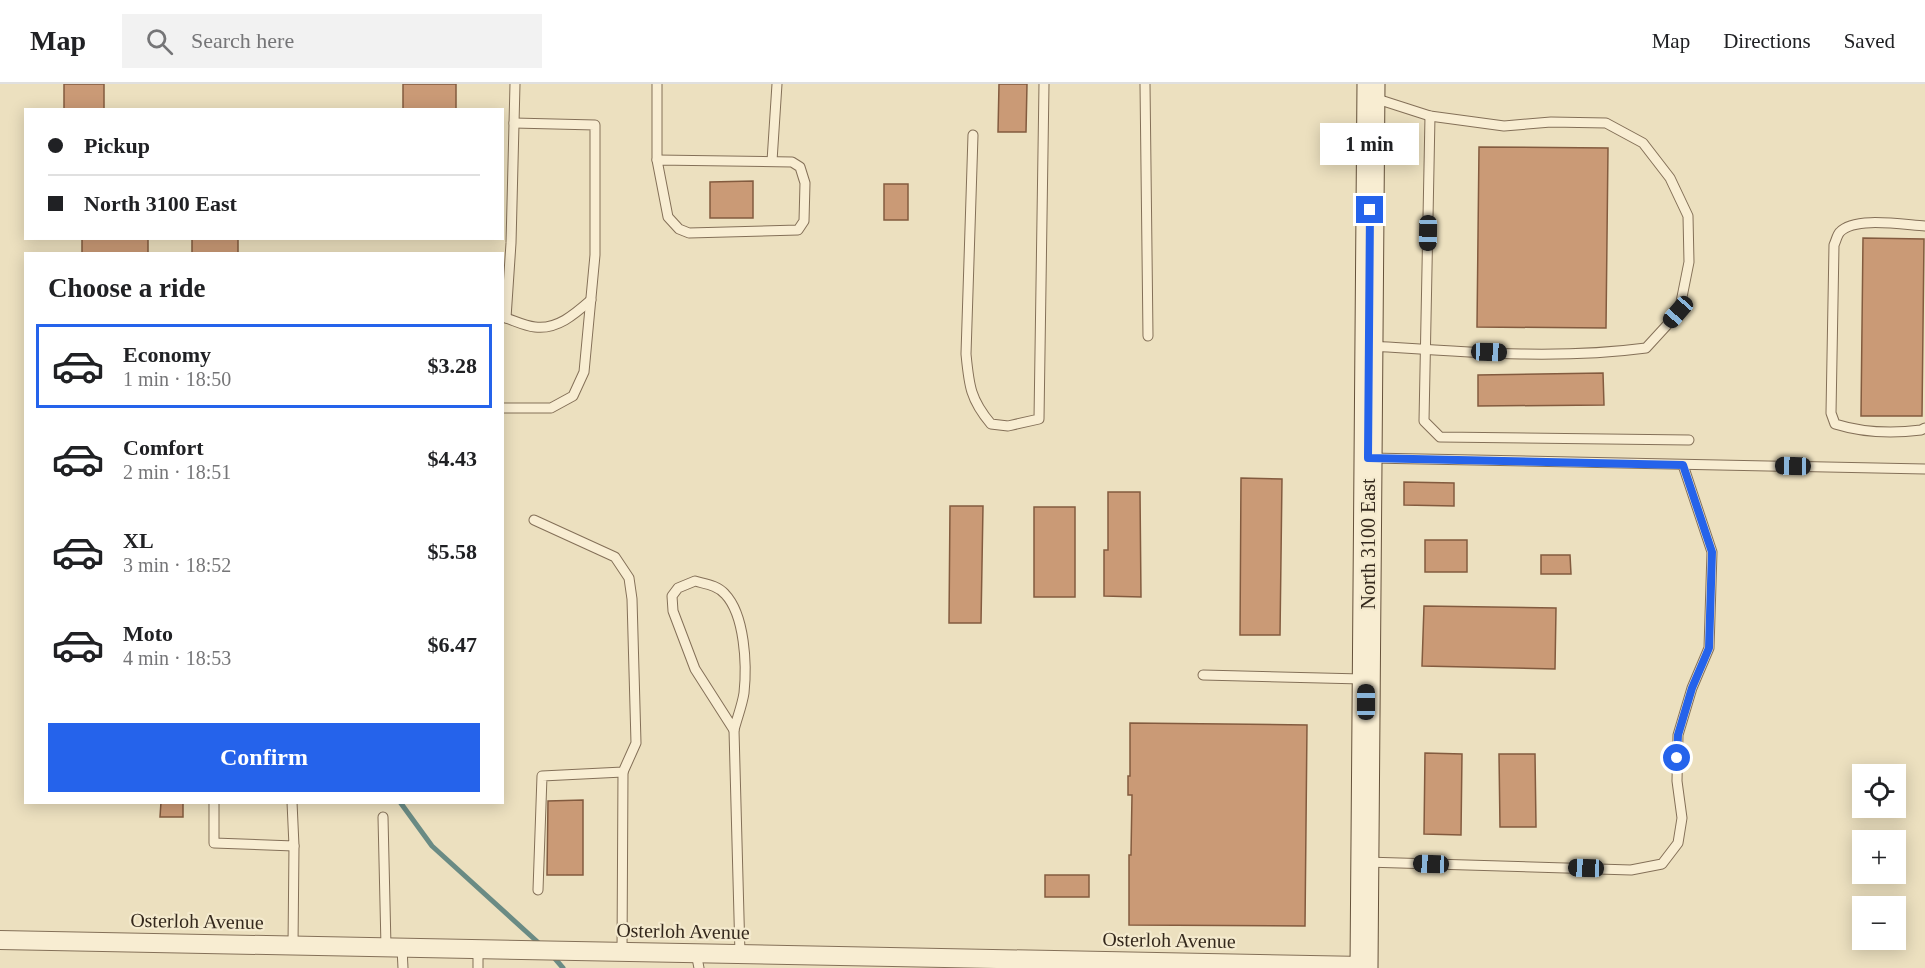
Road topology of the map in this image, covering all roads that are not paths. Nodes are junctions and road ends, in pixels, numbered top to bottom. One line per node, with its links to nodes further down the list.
1 (514, 84): 8 (lane)
2 (657, 84): 10 (lane)
3 (777, 84): 11 (lane)
4 (1044, 84): 9 (lane)
5 (1145, 84): 15 (lane)
6 (1371, 91): 7 (lane); 16 (main road, North 3100 East)
7 (1430, 116): 17 (lane); 17 (lane)
8 (514, 123): 13 (lane); 14 (lane)
9 (973, 135)
10 (657, 160): 11 (lane); 11 (lane)
11 (772, 162)
12 (1925, 226): 19 (lane)
13 (591, 300): 14 (lane); 18 (lane)
14 (504, 318)
15 (1148, 336)
16 (1369, 346): 17 (lane); 21 (main road, North 3100 East)
17 (1426, 350): 20 (lane)
18 (504, 408)
19 (1925, 428)
20 (1689, 440)
21 (1368, 458): 22 (lane); 26 (main road, North 3100 East)
22 (1683, 465): 23 (lane); 33 (lane)
23 (1925, 469)
24 (534, 520): 28 (lane)
25 (1203, 675): 26 (lane)
26 (1366, 679): 33 (main road, North 3100 East)
27 (734, 730): 27 (lane); 40 (lane)
28 (623, 772): 34 (lane); 39 (lane)
29 (214, 804): 32 (lane)
30 (292, 804): 32 (lane)
31 (383, 817): 37 (lane)
32 (294, 846): 36 (lane)
33 (1365, 862): 42 (main road, North 3100 East)
34 (538, 890)
35 (0, 940): 36 (street, Osterloh Avenue)
36 (293, 945): 37 (street, Osterloh Avenue)
37 (394, 947): 38 (street, Osterloh Avenue); 43 (lane)
38 (478, 949): 39 (street, Osterloh Avenue); 44 (lane)
39 (622, 952): 41 (street, Osterloh Avenue)
40 (740, 954): 41 (street, Osterloh Avenue); 42 (street, Osterloh Avenue)
41 (697, 961)
42 (1364, 967)
43 (403, 968)
44 (478, 968)

